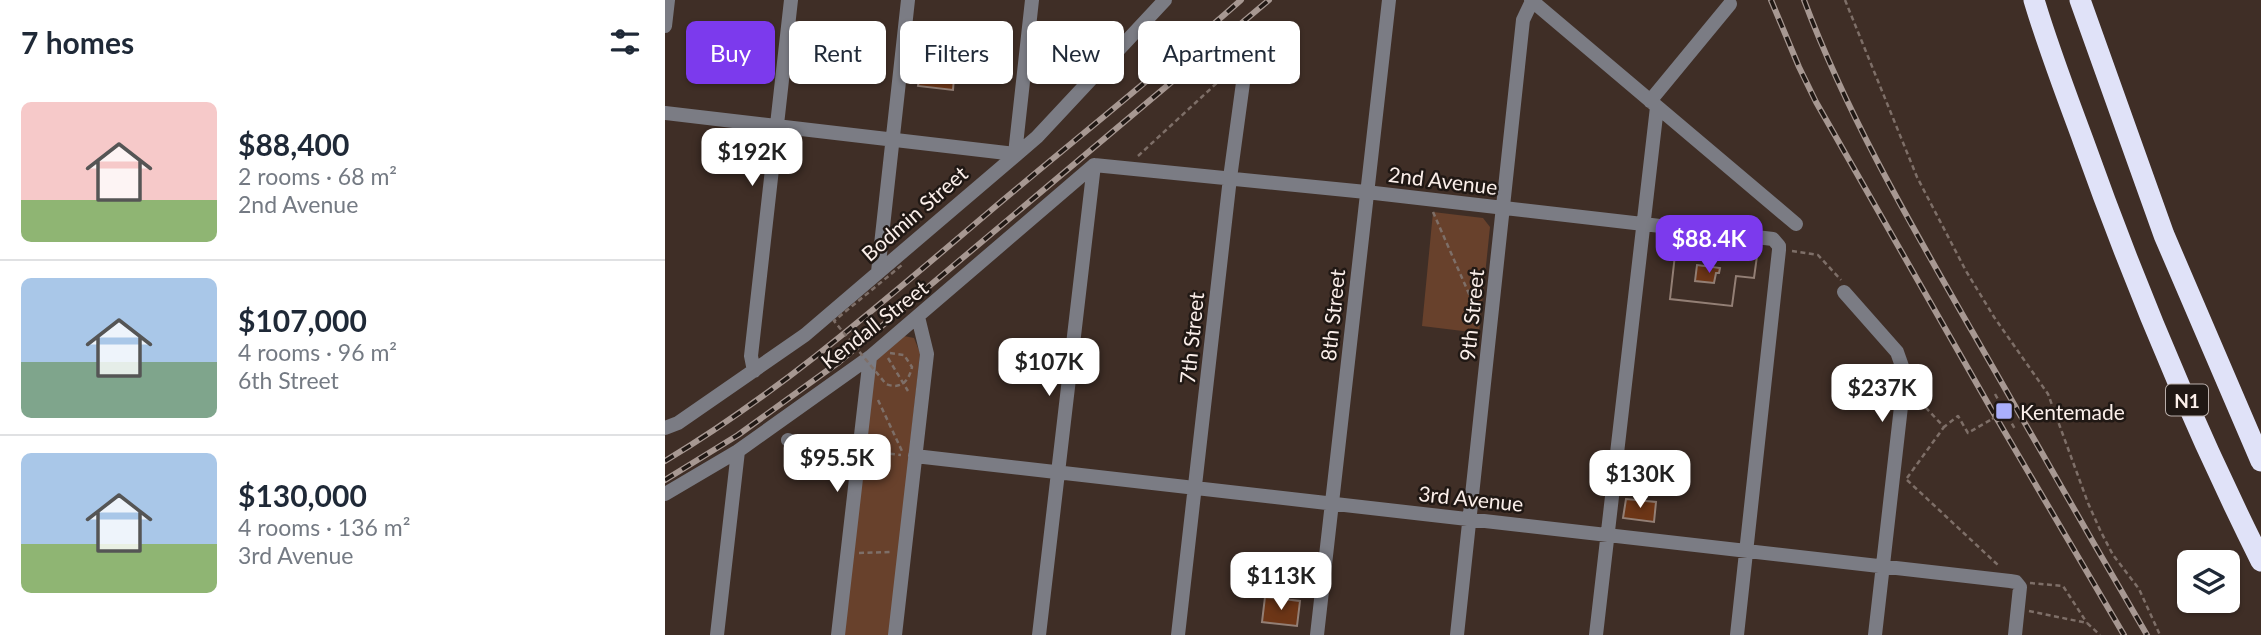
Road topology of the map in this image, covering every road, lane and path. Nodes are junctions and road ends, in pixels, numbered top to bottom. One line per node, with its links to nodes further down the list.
1 (668, 0): 12 (street)
2 (791, 0): 17 (street)
3 (908, 0): 18 (street)
4 (1032, 0): 19 (street)
5 (1165, 0): 19 (street, Bodmin Street)
6 (1389, 0): 23 (street, 8th Street)
7 (1845, 0): 76 (path)
8 (2034, 0): 59 (highway, N1)
9 (2080, 0): 49 (highway, N1)
10 (1531, 1): 15 (street); 25 (street, 9th Street)
11 (1730, 4): 15 (street)
12 (665, 26)
13 (1212, 84): 21 (path)
14 (1242, 84): 22 (street, 7th Street)
15 (1653, 104): 26 (street); 27 (street)
16 (665, 113): 17 (street)
17 (777, 126): 18 (street); 36 (street)
18 (892, 140): 19 (street); 30 (street)
19 (1015, 154): 30 (street, Bodmin Street)
20 (1094, 165): 21 (street, 2nd Avenue); 33 (street, Kendall Street); 50 (street)
21 (1125, 168): 22 (street, 2nd Avenue)
22 (1230, 178): 23 (street, 2nd Avenue); 51 (street, 7th Street)
23 (1366, 192): 24 (street, 2nd Avenue); 53 (street, 8th Street)
24 (1428, 200): 25 (street, 2nd Avenue); 32 (path)
25 (1504, 209): 26 (street, 2nd Avenue); 54 (street, 9th Street)
26 (1642, 223): 28 (street, 2nd Avenue); 55 (street)
27 (1796, 224)
28 (1783, 250): 31 (path); 56 (street)
29 (902, 265): 34 (path, bridge)
30 (878, 271): 36 (street, Bodmin Street)
31 (1845, 289): 60 (street)
32 (1479, 314)
33 (918, 317): 35 (street, Kendall Street); 40 (street)
34 (890, 353)
35 (878, 356): 37 (street); 40 (path); 46 (street, Kendall Street)
36 (754, 371): 43 (street, Bodmin Street)
37 (866, 391): 47 (street); 47 (path)
38 (1913, 394): 42 (path)
39 (1995, 394): 41 (path)
40 (922, 403): 48 (street)
41 (2005, 411): 42 (path, bridge); 44 (path)
42 (1944, 427): 61 (path)
43 (665, 428)
44 (2015, 429)
45 (788, 440): 47 (street)
46 (738, 450): 52 (street, Kendall Street); 64 (street)
47 (859, 450): 57 (street)
48 (915, 456): 50 (street, 3rd Avenue); 58 (street)
49 (2261, 461)
50 (1058, 473): 51 (street, 3rd Avenue); 67 (street)
51 (1195, 489): 53 (street, 3rd Avenue); 68 (street, 7th Street)
52 (665, 494)
53 (1331, 504): 54 (street, 3rd Avenue); 69 (street, 8th Street)
54 (1469, 519): 55 (street, 3rd Avenue); 70 (street, 9th Street)
55 (1608, 535): 56 (street, 3rd Avenue); 71 (street)
56 (1746, 551): 60 (street, 3rd Avenue); 72 (street)
57 (848, 552): 58 (path); 65 (street)
58 (904, 553): 66 (street)
59 (2261, 561)
60 (1883, 566): 61 (street, 3rd Avenue); 73 (street)
61 (2018, 585): 62 (street); 63 (path)
62 (2018, 609): 63 (path); 74 (street)
63 (2087, 623): 75 (path)
64 (717, 635)
65 (838, 635)
66 (895, 635)
67 (1039, 635)
68 (1178, 635)
69 (1317, 635)
70 (1457, 635)
71 (1596, 635)
72 (1737, 635)
73 (1875, 635)
74 (2015, 635)
75 (2100, 635)
76 (2160, 635)

